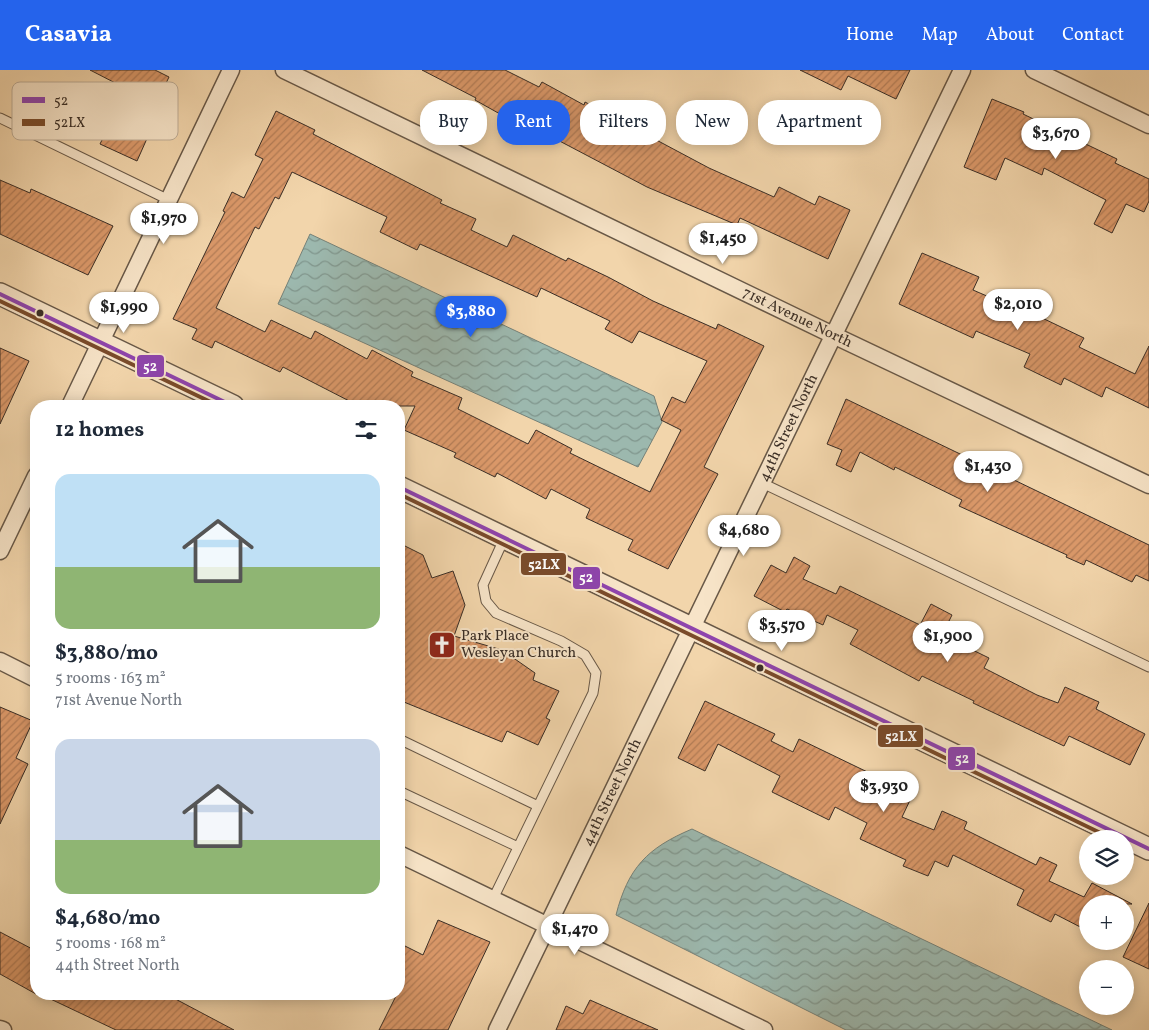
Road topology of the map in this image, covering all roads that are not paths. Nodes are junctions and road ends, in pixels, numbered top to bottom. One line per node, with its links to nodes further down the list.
1 (231, 70): 9 (street)
2 (284, 70): 11 (street, 71st Avenue North)
3 (962, 70): 11 (street, 44th Street North)
4 (1034, 70): 7 (street)
5 (0, 118): 6 (lane)
6 (12, 124)
7 (1149, 125)
8 (45, 140): 9 (lane)
9 (169, 200): 12 (street)
10 (0, 294): 12 (street)
11 (833, 335): 15 (street, 44th Street North); 16 (street, 71st Avenue North)
12 (100, 342): 13 (street); 14 (street)
13 (73, 400)
14 (221, 400)
15 (762, 483): 21 (street, 44th Street North); 23 (lane)
16 (1149, 484)
17 (30, 488): 20 (street)
18 (405, 490): 19 (street)
19 (505, 538): 21 (street); 27 (lane)
20 (0, 551)
21 (692, 628): 29 (street); 32 (street, 44th Street North)
22 (0, 661): 24 (street)
23 (1149, 667)
24 (30, 676)
25 (405, 742): 27 (lane)
26 (405, 795): 28 (lane)
27 (538, 806): 28 (lane)
28 (518, 847): 31 (lane)
29 (1149, 849)
30 (405, 857): 31 (street)
31 (493, 899): 32 (street)
32 (546, 925): 33 (street, 44th Street North); 34 (street)
33 (497, 1030)
34 (764, 1030)

